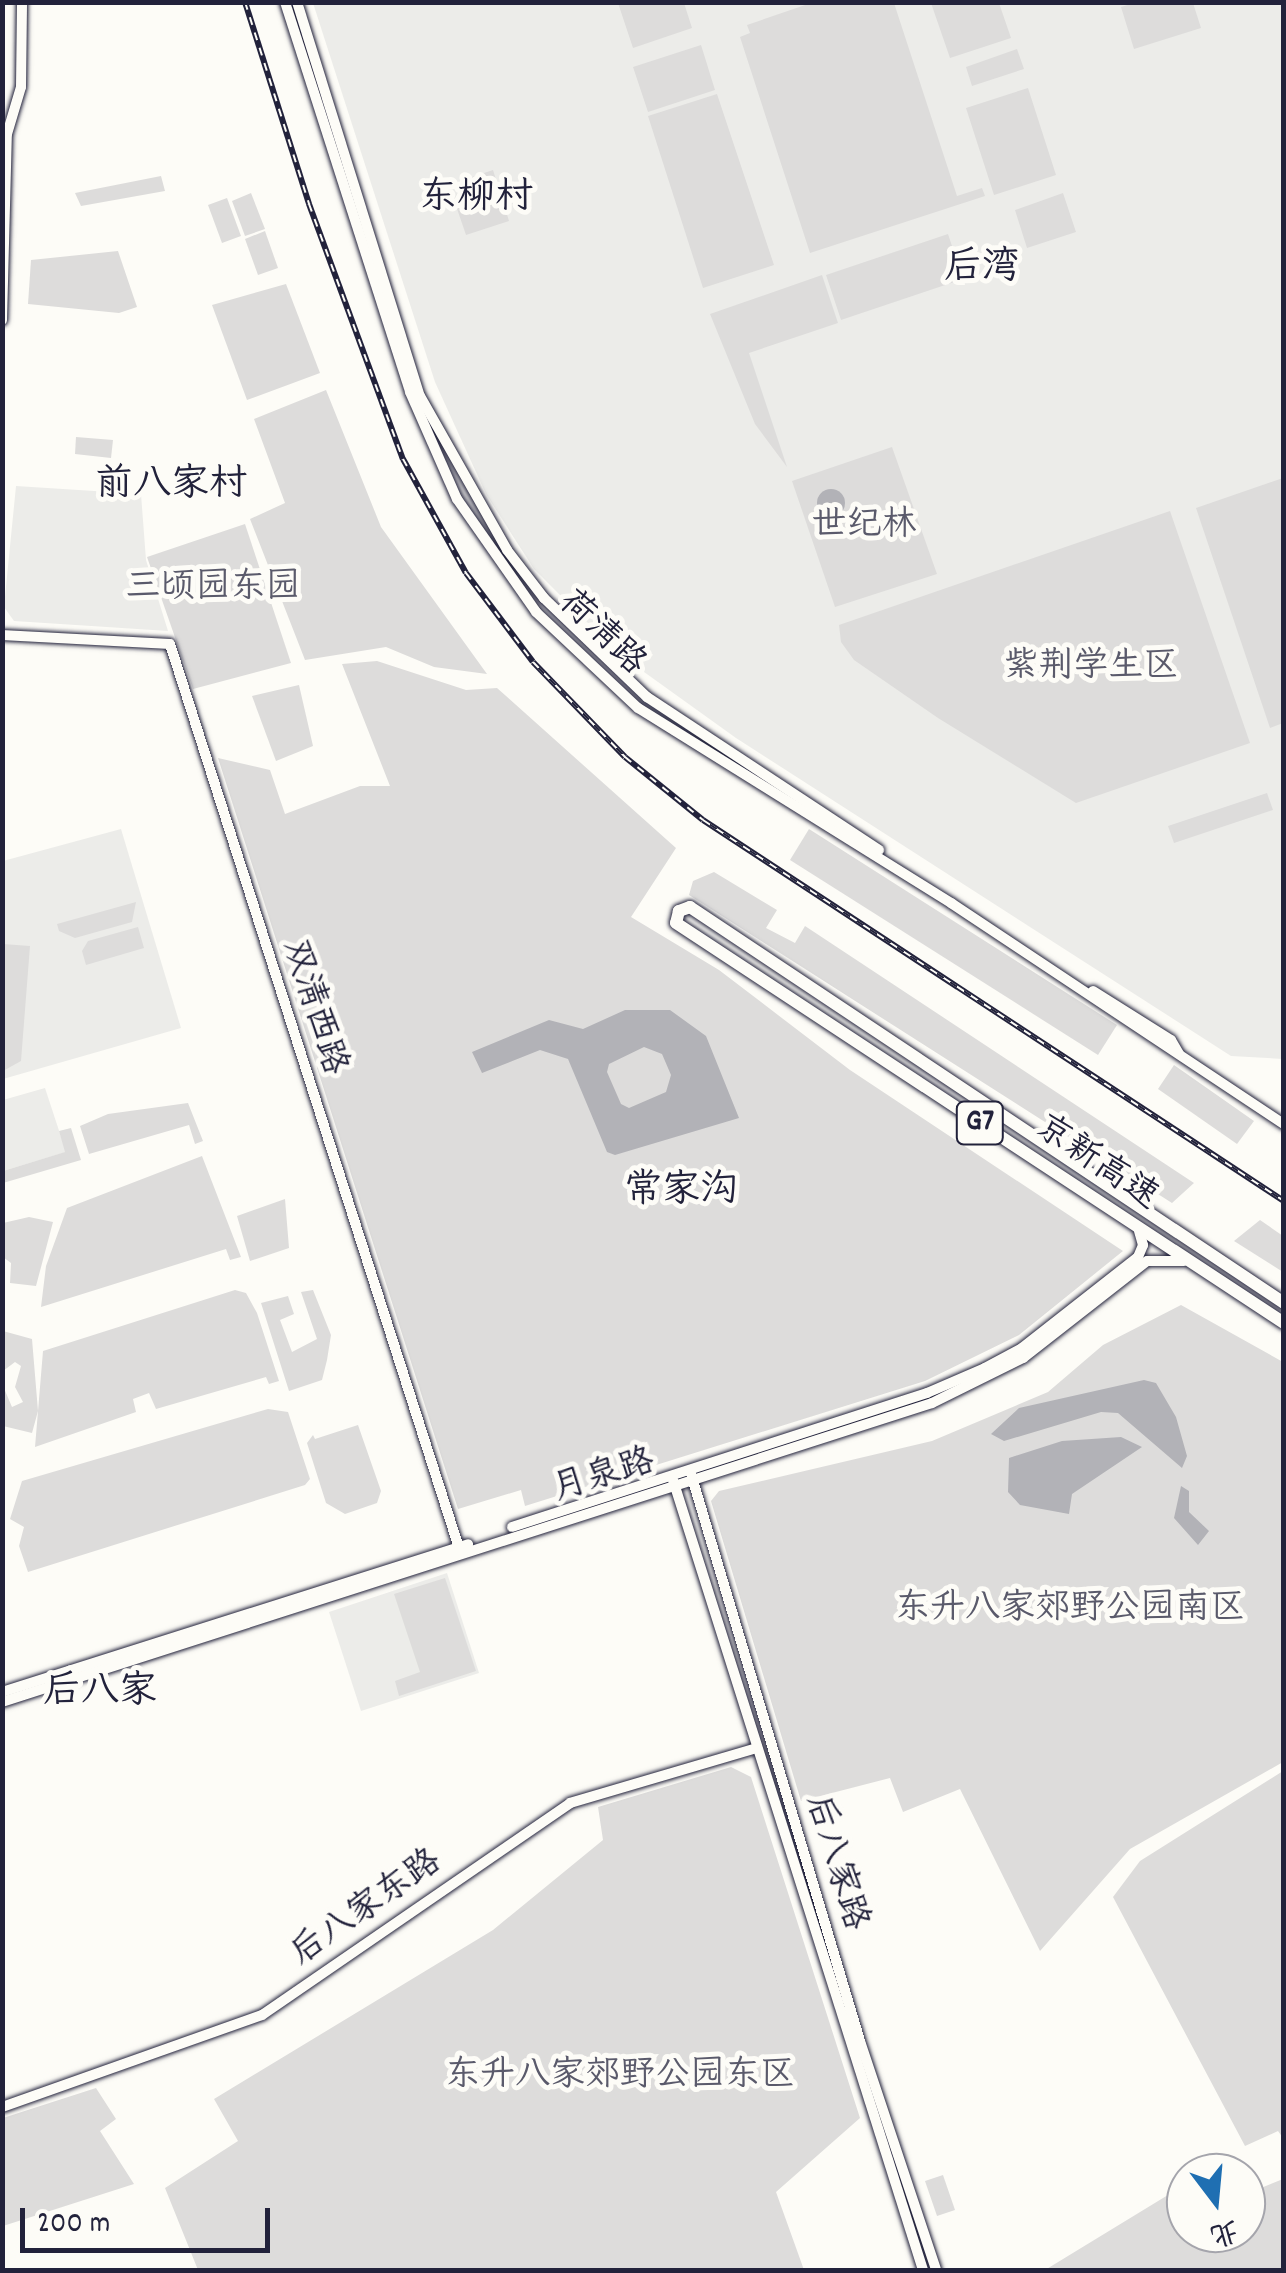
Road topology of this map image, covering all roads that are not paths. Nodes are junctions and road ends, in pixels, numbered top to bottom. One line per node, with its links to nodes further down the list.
1 (22, 2): 5 (main road)
2 (285, 2): 10 (main road, 荷清路)
3 (296, 2): 9 (main road, 荷清路)
4 (2, 114): 5 (main road)
5 (7, 134): 6 (main road)
6 (2, 320)
7 (2, 635): 19 (main road, 双清西路)
8 (657, 684): 9 (main road)
9 (647, 697): 10 (main road); 11 (main road, 荷清路)
10 (638, 708): 11 (main road, 荷清路)
11 (1182, 1059): 12 (main road, 荷清路)
12 (1284, 1124)
13 (1138, 1228): 14 (highway, 京新高速 / G7); 15 (highway, 京新高速 / G7); 17 (main road, 月泉路)
14 (1194, 1263): 16 (highway, 京新高速 / G7); 17 (main road, 月泉路)
15 (1284, 1300)
16 (1284, 1323)
17 (691, 1474): 18 (main road, 月泉路); 25 (main road, 后八家路)
18 (673, 1479): 19 (main road, 月泉路); 21 (main road, 月泉路); 22 (main road, 后八家路)
19 (459, 1548): 20 (main road, 月泉路)
20 (2, 1692)
21 (2, 1702)
22 (757, 1748): 23 (main road, 后八家东路); 24 (main road, 后八家路)
23 (2, 2107)
24 (923, 2270)
25 (936, 2270)

